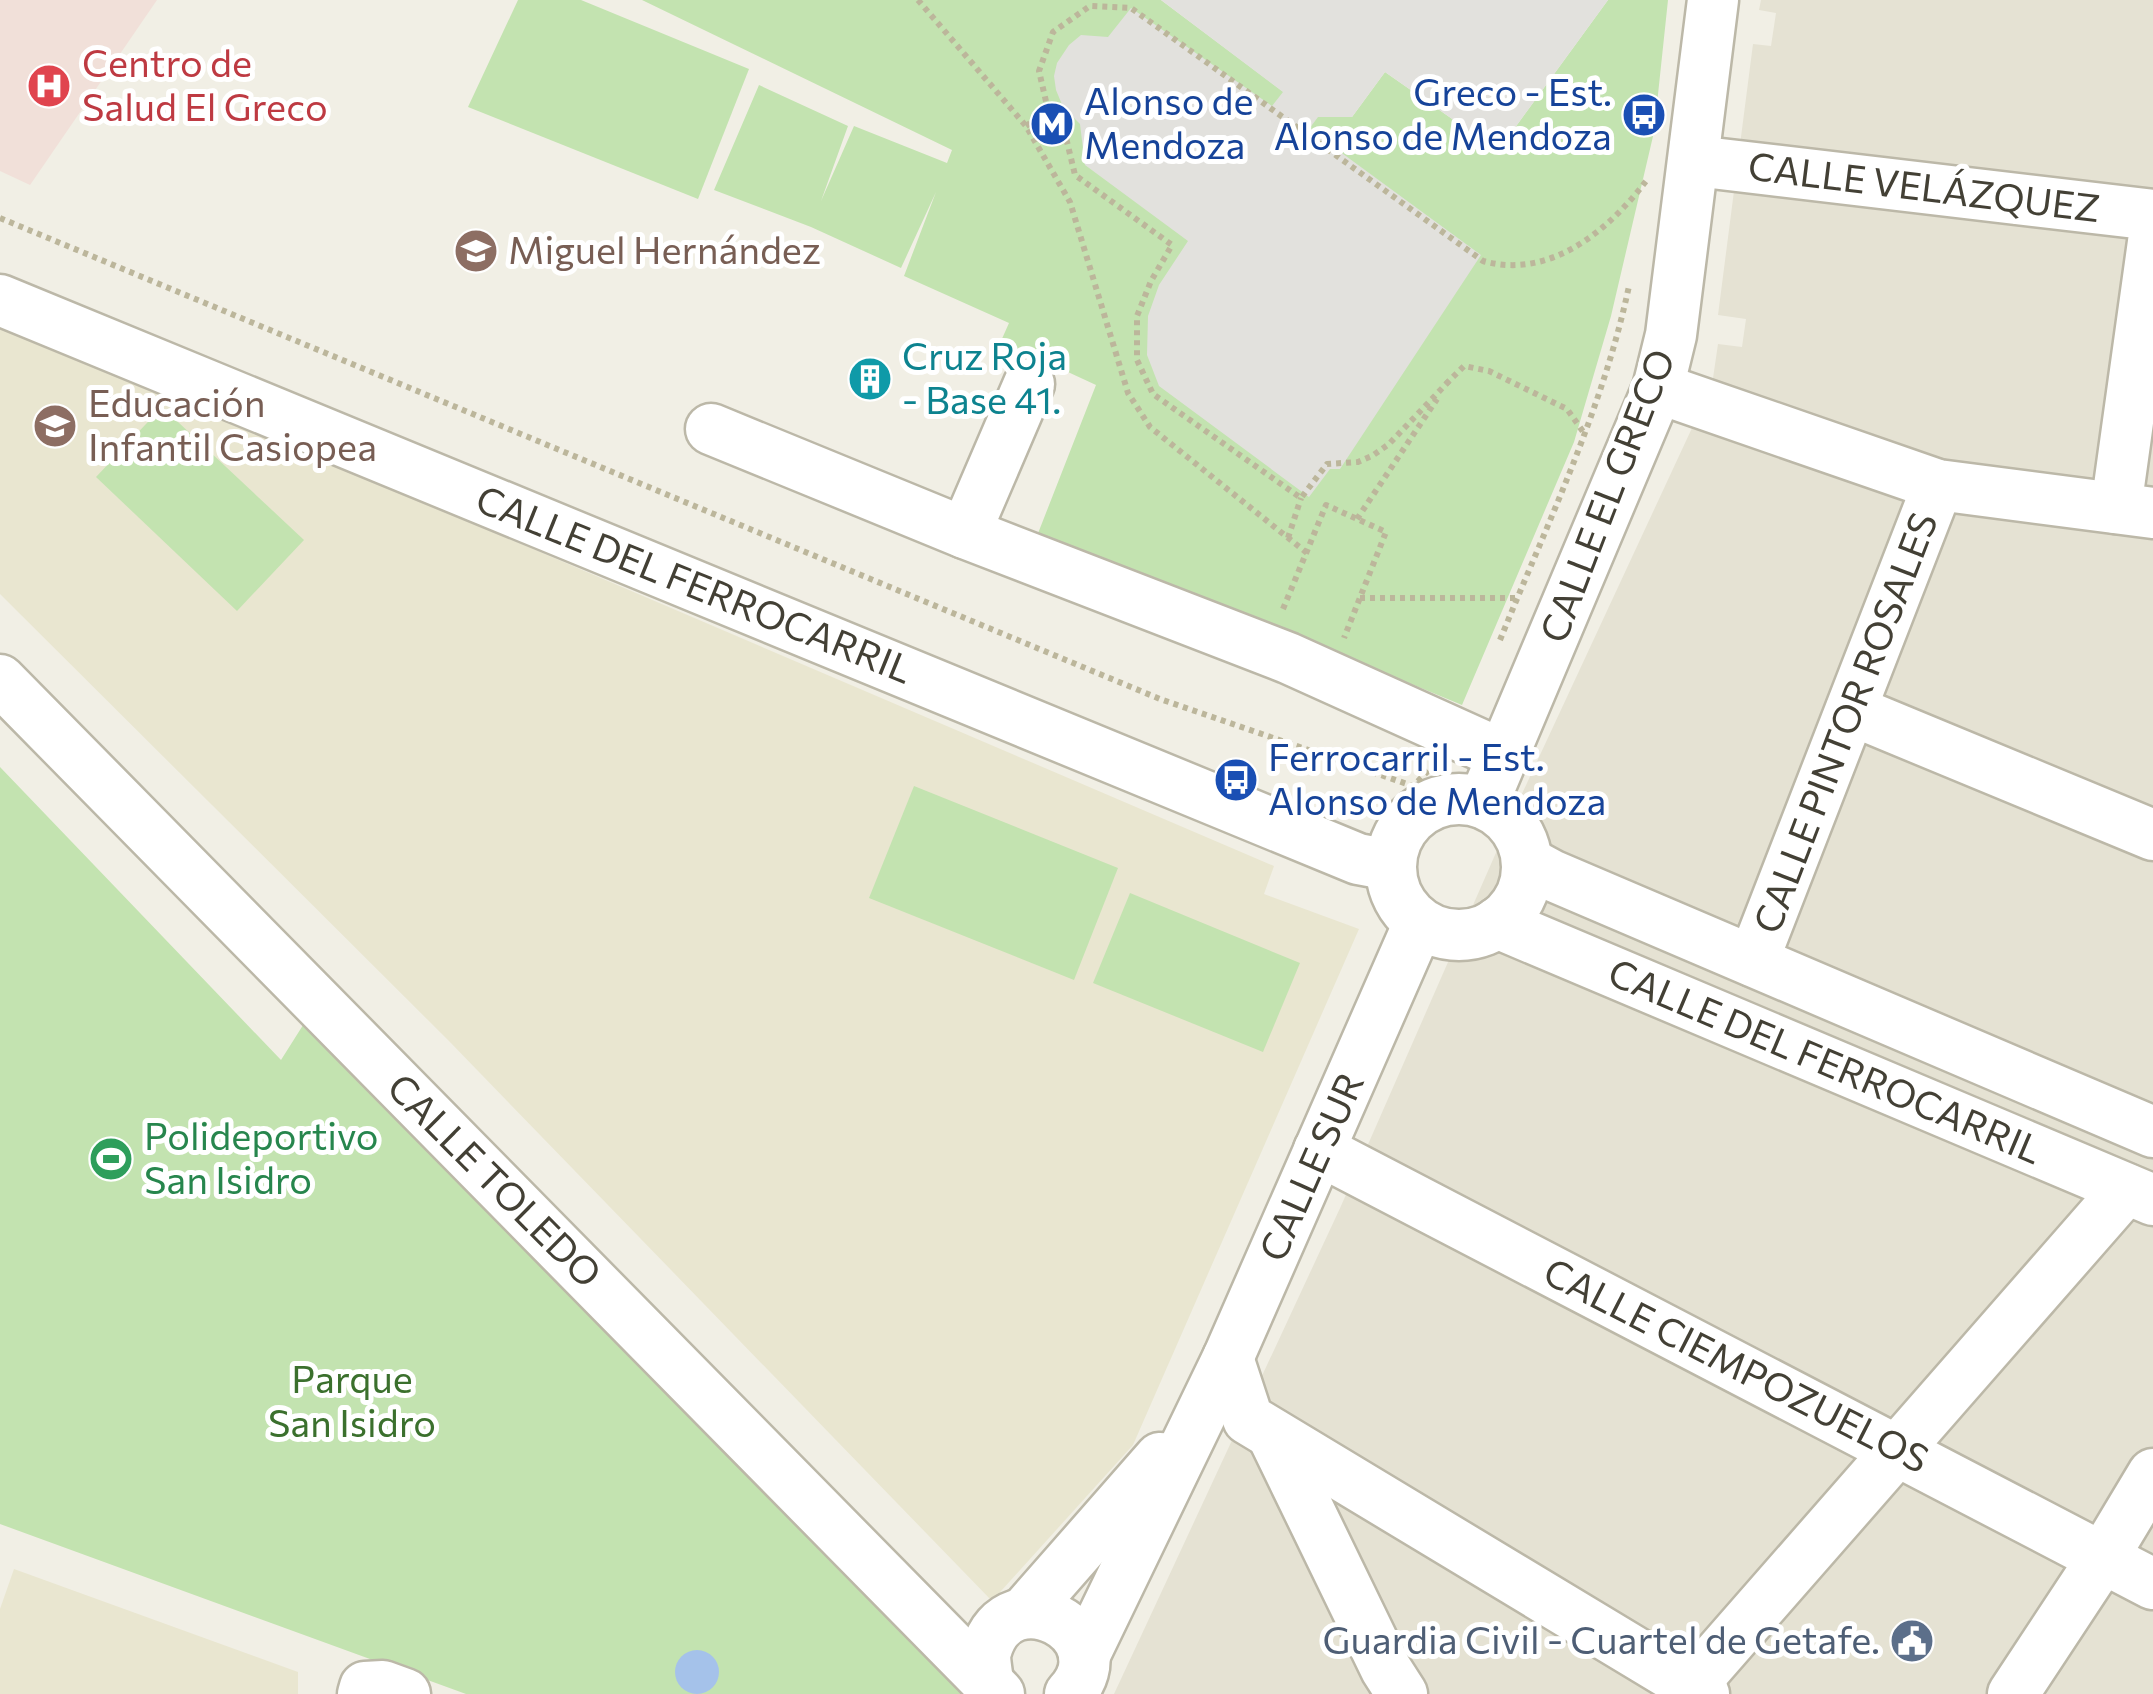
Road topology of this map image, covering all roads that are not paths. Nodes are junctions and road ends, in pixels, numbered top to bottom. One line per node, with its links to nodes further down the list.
1 (1714, 0): 2 (street, CALLE EL GRECO)
2 (1674, 167): 3 (street, CALLE VELÁZQUEZ); 7 (street, CALLE EL GRECO)
3 (2153, 216)
4 (2153, 242): 10 (street)
5 (0, 300): 18 (street, CALLE DEL FERROCARRIL)
6 (1029, 384): 11 (street)
7 (1658, 388): 9 (street); 14 (street, CALLE EL GRECO)
8 (712, 429): 11 (street)
9 (1938, 484): 10 (street); 13 (street, CALLE PINTOR ROSALES)
10 (2134, 510)
11 (965, 533): 14 (street)
12 (0, 680): 34 (street, CALLE TOLEDO)
13 (1851, 710): 16 (street); 21 (street, CALLE PINTOR ROSALES)
14 (1503, 755): 15 (street, CALLE EL GRECO)
15 (1483, 803): 17 (street); 18 (street)
16 (2153, 834)
17 (1527, 862): 20 (street); 21 (street, CALLE DEL FERROCARRIL)
18 (1390, 864): 19 (street)
19 (1419, 923): 20 (street); 23 (street, CALLE SUR)
20 (1497, 924): 24 (street, CALLE DEL FERROCARRIL)
21 (1753, 962): 22 (street, CALLE DEL FERROCARRIL)
22 (2153, 1132)
23 (1319, 1150): 25 (street, CALLE SUR); 28 (street, CALLE CIEMPOZUELOS)
24 (2139, 1195): 28 (street)
25 (1228, 1358): 26 (street, CALLE SUR); 27 (street)
26 (1203, 1409): 32 (street, CALLE SUR); 33 (street, CALLE SUR)
27 (1272, 1434): 35 (street); 36 (street)
28 (1899, 1450): 30 (street, CALLE CIEMPOZUELOS); 35 (street)
29 (2153, 1474): 30 (street)
30 (2102, 1559): 31 (street, CALLE CIEMPOZUELOS); 37 (street)
31 (2153, 1584)
32 (1025, 1612): 33 (street); 34 (street, CALLE SUR)
33 (1077, 1675)
34 (994, 1688)
35 (1692, 1691)
36 (1402, 1694)
37 (2013, 1694)

